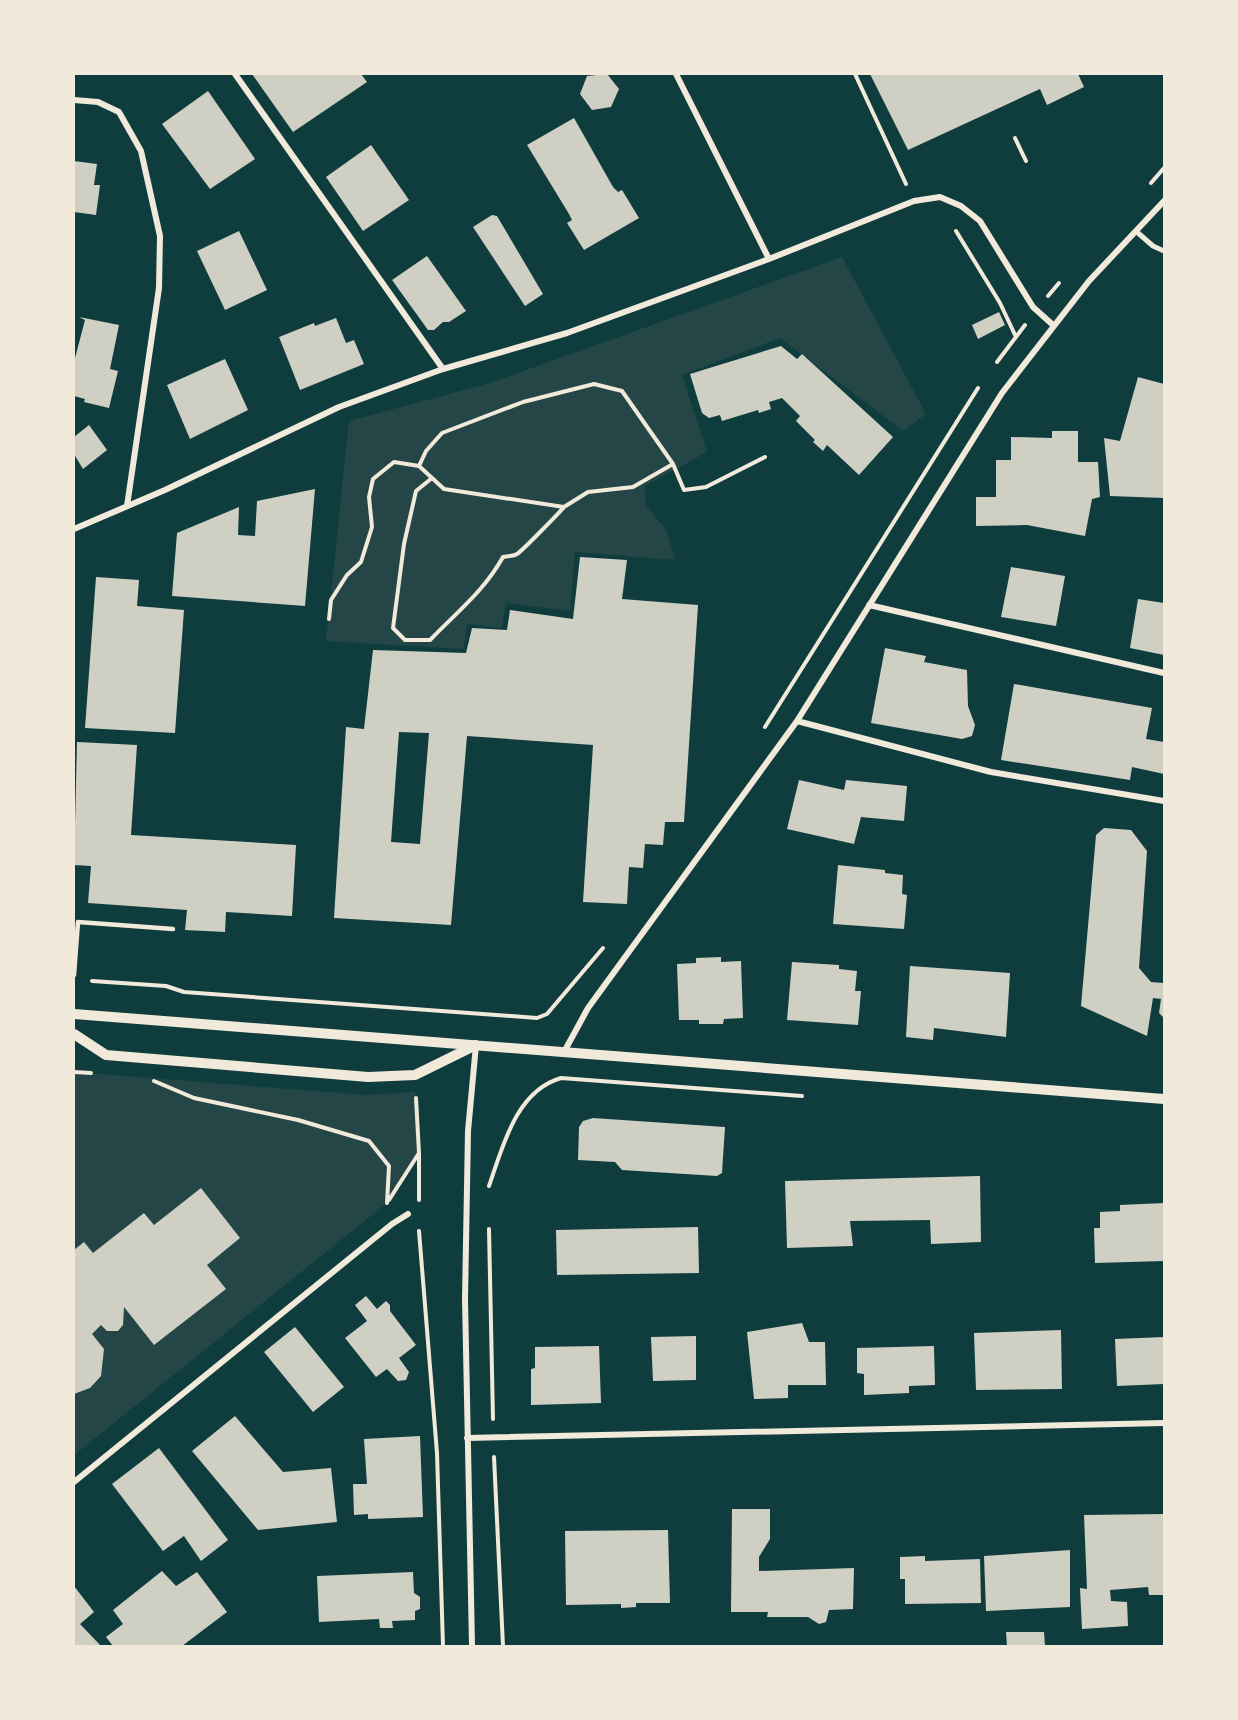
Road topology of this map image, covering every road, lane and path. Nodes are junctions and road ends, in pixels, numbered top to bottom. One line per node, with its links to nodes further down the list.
1 (235, 74): 15 (street)
2 (676, 74): 12 (street)
3 (855, 74): 7 (path)
4 (74, 100): 20 (street)
5 (1015, 138): 6 (path)
6 (1026, 160)
7 (914, 201): 12 (street); 13 (street)
8 (1164, 201): 10 (street)
9 (953, 228): 14 (path)
10 (1138, 232): 11 (street); 13 (street)
11 (1164, 251)
12 (769, 258): 15 (street)
13 (1053, 325): 23 (street)
14 (1016, 337)
15 (443, 369): 20 (street)
16 (765, 457): 17 (path)
17 (673, 464): 18 (path); 21 (path)
18 (419, 466): 19 (path); 24 (path)
19 (432, 478): 21 (path); 21 (path)
20 (127, 506): 22 (street)
21 (564, 507)
22 (74, 529)
23 (870, 605): 25 (street); 26 (street)
24 (329, 619)
25 (1164, 673)
26 (798, 721): 27 (street); 35 (street)
27 (1164, 801)
28 (173, 929): 29 (lane)
29 (74, 975)
30 (85, 981): 31 (path)
31 (560, 1001)
32 (74, 1014): 34 (street)
33 (74, 1034): 34 (street)
34 (476, 1045): 35 (street); 47 (street)
35 (564, 1052): 38 (street)
36 (148, 1076): 40 (path)
37 (561, 1078): 39 (path)
38 (1164, 1099)
39 (488, 1188)
40 (387, 1203): 41 (path); 42 (path)
41 (419, 1205)
42 (378, 1211)
43 (408, 1214): 49 (street)
44 (489, 1222): 48 (path)
45 (419, 1225): 50 (path)
46 (1164, 1423): 48 (street)
47 (467, 1438): 48 (street); 51 (street)
48 (494, 1438): 52 (path)
49 (74, 1482)
50 (443, 1647)
51 (472, 1647)
52 (503, 1647)

